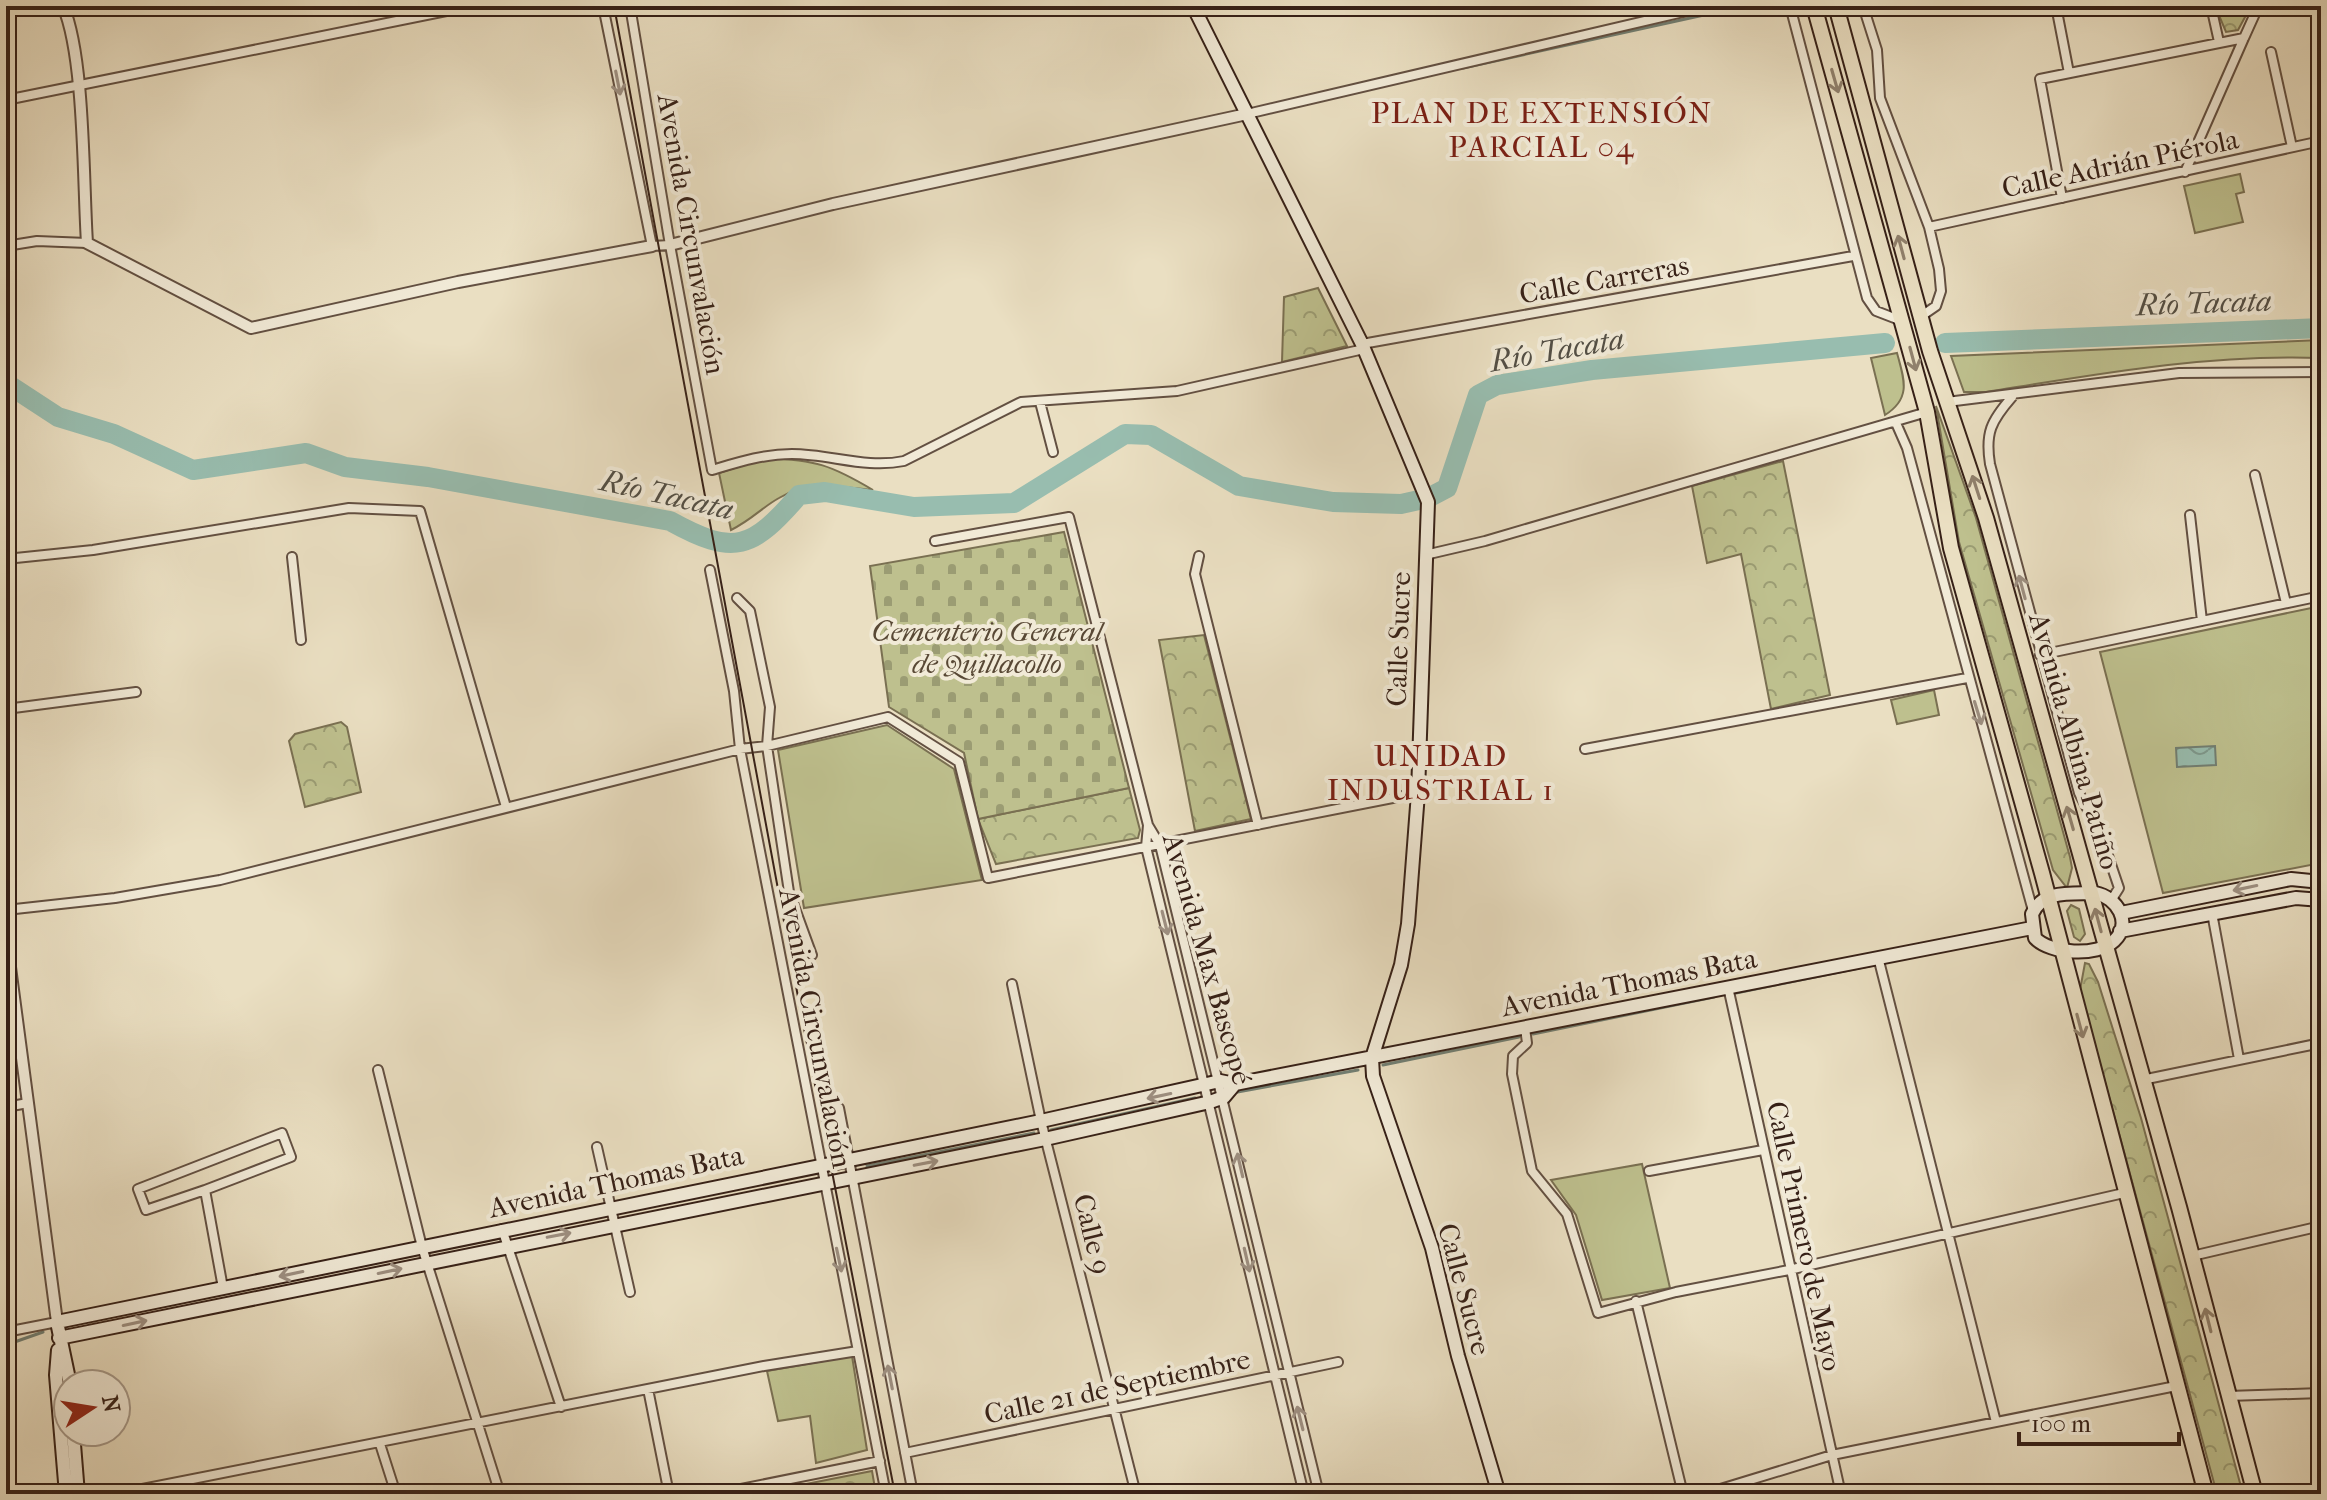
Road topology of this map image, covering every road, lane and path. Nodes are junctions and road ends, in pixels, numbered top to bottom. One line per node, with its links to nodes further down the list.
1 (63, 6): 18 (street)
2 (471, 6): 18 (street)
3 (603, 6): 29 (street, Avenida Circunvalación, one-way to 29)
4 (630, 6): 27 (street, Avenida Circunvalación)
5 (1193, 6): 20 (main road, Calle Sucre)
6 (1709, 6): 20 (street)
7 (1790, 6): 30 (street)
8 (1814, 6): 32 (highway, one-way to 32)
9 (1836, 6): 31 (highway, Avenida Albina Patiño, one-way to 9)
10 (1863, 6): 25 (street)
11 (2056, 6): 17 (street)
12 (2211, 6): 15 (street)
13 (2261, 6): 14 (street)
14 (2244, 38): 15 (street); 23 (street)
15 (2219, 42): 17 (street)
16 (2271, 52): 22 (street)
17 (2069, 73): 24 (street)
18 (77, 86): 19 (street); 26 (street)
19 (6, 100)
20 (1247, 114): 27 (street); 33 (main road, Calle Sucre)
21 (2321, 141): 22 (street, Calle Adrián Piérola)
22 (2292, 147): 23 (street, Calle Adrián Piérola)
23 (2185, 172): 24 (street, Calle Adrián Piérola)
24 (2062, 198): 25 (street, Calle Adrián Piérola)
25 (1929, 227): 31 (street)
26 (87, 243): 28 (street); 29 (street)
27 (670, 245): 29 (street); 41 (street, Avenida Circunvalación)
28 (6, 246)
29 (652, 246)
30 (1853, 256): 32 (street); 33 (street, Calle Carreras)
31 (1920, 317): 37 (highway, Avenida Albina Patiño)
32 (1902, 321): 38 (highway, one-way to 38)
33 (1363, 346): 36 (street, Calle Carreras); 45 (main road, Calle Sucre)
34 (2321, 372): 35 (street)
35 (2012, 397): 37 (street); 55 (street, one-way to 35)
36 (1040, 402): 40 (street); 41 (street, Calle Carreras)
37 (1946, 403): 69 (highway, Avenida Albina Patiño, one-way to 37)
38 (1927, 412): 39 (street); 70 (highway)
39 (1896, 423): 45 (street); 56 (street)
40 (1053, 452)
41 (712, 470)
42 (2255, 475): 52 (street)
43 (2190, 515): 53 (street)
44 (935, 541): 64 (street)
45 (1424, 555): 62 (main road, Calle Sucre)
46 (1199, 556): 65 (street)
47 (292, 557): 54 (street)
48 (6, 559): 63 (street)
49 (710, 570): 60 (street, Avenida Circunvalación)
50 (2321, 596): 52 (street)
51 (737, 598): 59 (street, Avenida Circunvalación)
52 (2286, 603): 53 (street)
53 (2202, 621): 55 (street)
54 (301, 640)
55 (2040, 655): 72 (street)
56 (1967, 678): 61 (street); 74 (street, one-way to 74)
57 (136, 692): 58 (street)
58 (6, 709)
59 (767, 746): 60 (street); 67 (street); 82 (street, Avenida Circunvalación)
60 (740, 749): 63 (street); 106 (street, Avenida Circunvalación)
61 (1585, 749)
62 (1418, 793): 65 (street); 89 (main road, Calle Sucre)
63 (506, 807): 73 (street)
64 (1148, 825): 66 (street, Avenida Max Bascopé); 67 (street, Avenida Max Bascopé)
65 (1258, 825): 66 (street)
66 (1160, 845): 67 (street); 93 (street, Avenida Max Bascopé)
67 (1146, 847): 95 (street, Avenida Max Bascopé, one-way to 95)
68 (2321, 882): 75 (main road, one-way to 75)
69 (2091, 893): 70 (main road); 72 (main road); 80 (highway, Avenida Albina Patiño, one-way to 69)
70 (2048, 897): 74 (main road); 81 (highway)
71 (2320, 897): 76 (main road); 84 (street)
72 (2112, 899): 75 (main road)
73 (6, 910)
74 (2033, 911): 77 (main road)
75 (2121, 913): 78 (main road)
76 (2212, 913): 78 (main road); 90 (street)
77 (2032, 928): 81 (main road); 83 (main road, Avenida Thomas Bata)
78 (2120, 931): 80 (main road)
79 (6, 937): 98 (street)
80 (2104, 947): 81 (main road); 92 (highway, Avenida Albina Patiño)
81 (2061, 950): 111 (highway, one-way to 111)
82 (812, 955)
83 (1878, 957): 86 (main road, Avenida Thomas Bata); 116 (street)
84 (2321, 964)
85 (1012, 984): 101 (street, Calle 9)
86 (1728, 987): 87 (main road, Avenida Thomas Bata); 104 (street, Calle Primero de Mayo)
87 (1525, 1028): 89 (main road, Avenida Thomas Bata); 124 (street)
88 (2321, 1043): 90 (street)
89 (1372, 1058): 94 (main road, Avenida Thomas Bata); 158 (main road, Calle Sucre)
90 (2239, 1059): 92 (street)
91 (378, 1070): 118 (street)
92 (2142, 1080): 119 (highway, Avenida Albina Patiño)
93 (1220, 1081): 94 (main road, Avenida Thomas Bata); 95 (main road, Avenida Thomas Bata); 96 (street, Avenida Max Bascopé)
94 (1235, 1084): 96 (main road)
95 (1206, 1086): 97 (street, Avenida Max Bascopé); 101 (main road, Avenida Thomas Bata, one-way to 101)
96 (1224, 1097): 97 (main road, Avenida Thomas Bata); 131 (street, Avenida Max Bascopé, one-way to 96)
97 (1210, 1102): 102 (main road, Avenida Thomas Bata); 132 (street, Avenida Max Bascopé, one-way to 132)
98 (28, 1103): 99 (street); 125 (street)
99 (6, 1107)
100 (839, 1108): 105 (street, Avenida Circunvalación)
101 (1041, 1121): 102 (street, Calle 9); 105 (main road, Avenida Thomas Bata)
102 (1045, 1139): 108 (main road, Avenida Thomas Bata, one-way to 102); 138 (street, Calle 9)
103 (597, 1147): 112 (street)
104 (1763, 1150): 107 (street); 121 (street, Calle Primero de Mayo)
105 (846, 1159): 106 (main road, Avenida Thomas Bata); 108 (street, Avenida Circunvalación)
106 (820, 1164): 109 (street, Avenida Circunvalación); 112 (main road, Avenida Thomas Bata)
107 (1649, 1171)
108 (850, 1179): 109 (main road, Avenida Thomas Bata); 143 (street, Avenida Circunvalación, one-way to 108)
109 (824, 1183): 113 (main road, Avenida Thomas Bata); 128 (street, Avenida Circunvalación, one-way to 128)
110 (205, 1190): 110 (street); 122 (street)
111 (2124, 1193): 116 (street); 133 (highway)
112 (612, 1206): 113 (street); 115 (main road, Avenida Thomas Bata)
113 (616, 1224): 117 (main road, Avenida Thomas Bata, one-way to 113); 123 (street)
114 (2321, 1226): 119 (street)
115 (502, 1229): 117 (street); 118 (main road, Avenida Thomas Bata)
116 (1951, 1233): 121 (street); 139 (street)
117 (508, 1246): 120 (main road, Avenida Thomas Bata); 137 (street)
118 (422, 1247): 120 (street); 122 (main road, Avenida Thomas Bata, one-way to 122)
119 (2192, 1256): 136 (highway, Avenida Albina Patiño, one-way to 119)
120 (428, 1263): 127 (main road, Avenida Thomas Bata, one-way to 120); 140 (street)
121 (1789, 1270): 124 (street); 144 (street, Calle Primero de Mayo)
122 (223, 1288): 125 (main road, Avenida Thomas Bata)
123 (630, 1292)
124 (1636, 1301): 159 (street)
125 (57, 1322): 126 (street, Avenida Thomas Bata); 127 (main road)
126 (6, 1332)
127 (59, 1338): 130 (main road); 146 (main road)
128 (858, 1351): 134 (street); 145 (street, Avenida Circunvalación)
129 (1338, 1362): 131 (street, Calle 21 de Septiembre)
130 (66, 1368)
131 (1288, 1372): 132 (street, Calle 21 de Septiembre); 157 (street, Avenida Max Bascopé, one-way to 131)
132 (1275, 1375): 138 (street, Calle 21 de Septiembre); 156 (street, Avenida Max Bascopé)
133 (2176, 1386): 139 (street); 162 (highway)
134 (648, 1389): 137 (street); 151 (street)
135 (2321, 1393): 136 (street)
136 (2228, 1396): 163 (highway, Avenida Albina Patiño)
137 (561, 1407): 140 (street)
138 (1115, 1409): 143 (street, Calle 21 de Septiembre); 155 (street, Calle 9)
139 (1996, 1422): 144 (street)
140 (479, 1424): 141 (street); 150 (street)
141 (380, 1444): 148 (street); 149 (street)
142 (74, 1448): 147 (main road)
143 (905, 1453): 154 (street, Avenida Circunvalación)
144 (1832, 1455): 160 (street); 161 (street, Calle Primero de Mayo)
145 (880, 1461): 152 (street); 153 (street, Avenida Circunvalación)
146 (66, 1494)
147 (78, 1494)
148 (117, 1494)
149 (396, 1494)
150 (500, 1494)
151 (669, 1494)
152 (716, 1494)
153 (886, 1494)
154 (913, 1494)
155 (1136, 1494)
156 (1304, 1494)
157 (1319, 1494)
158 (1499, 1494)
159 (1683, 1494)
160 (1704, 1494)
161 (1841, 1494)
162 (2206, 1494)
163 (2255, 1494)

